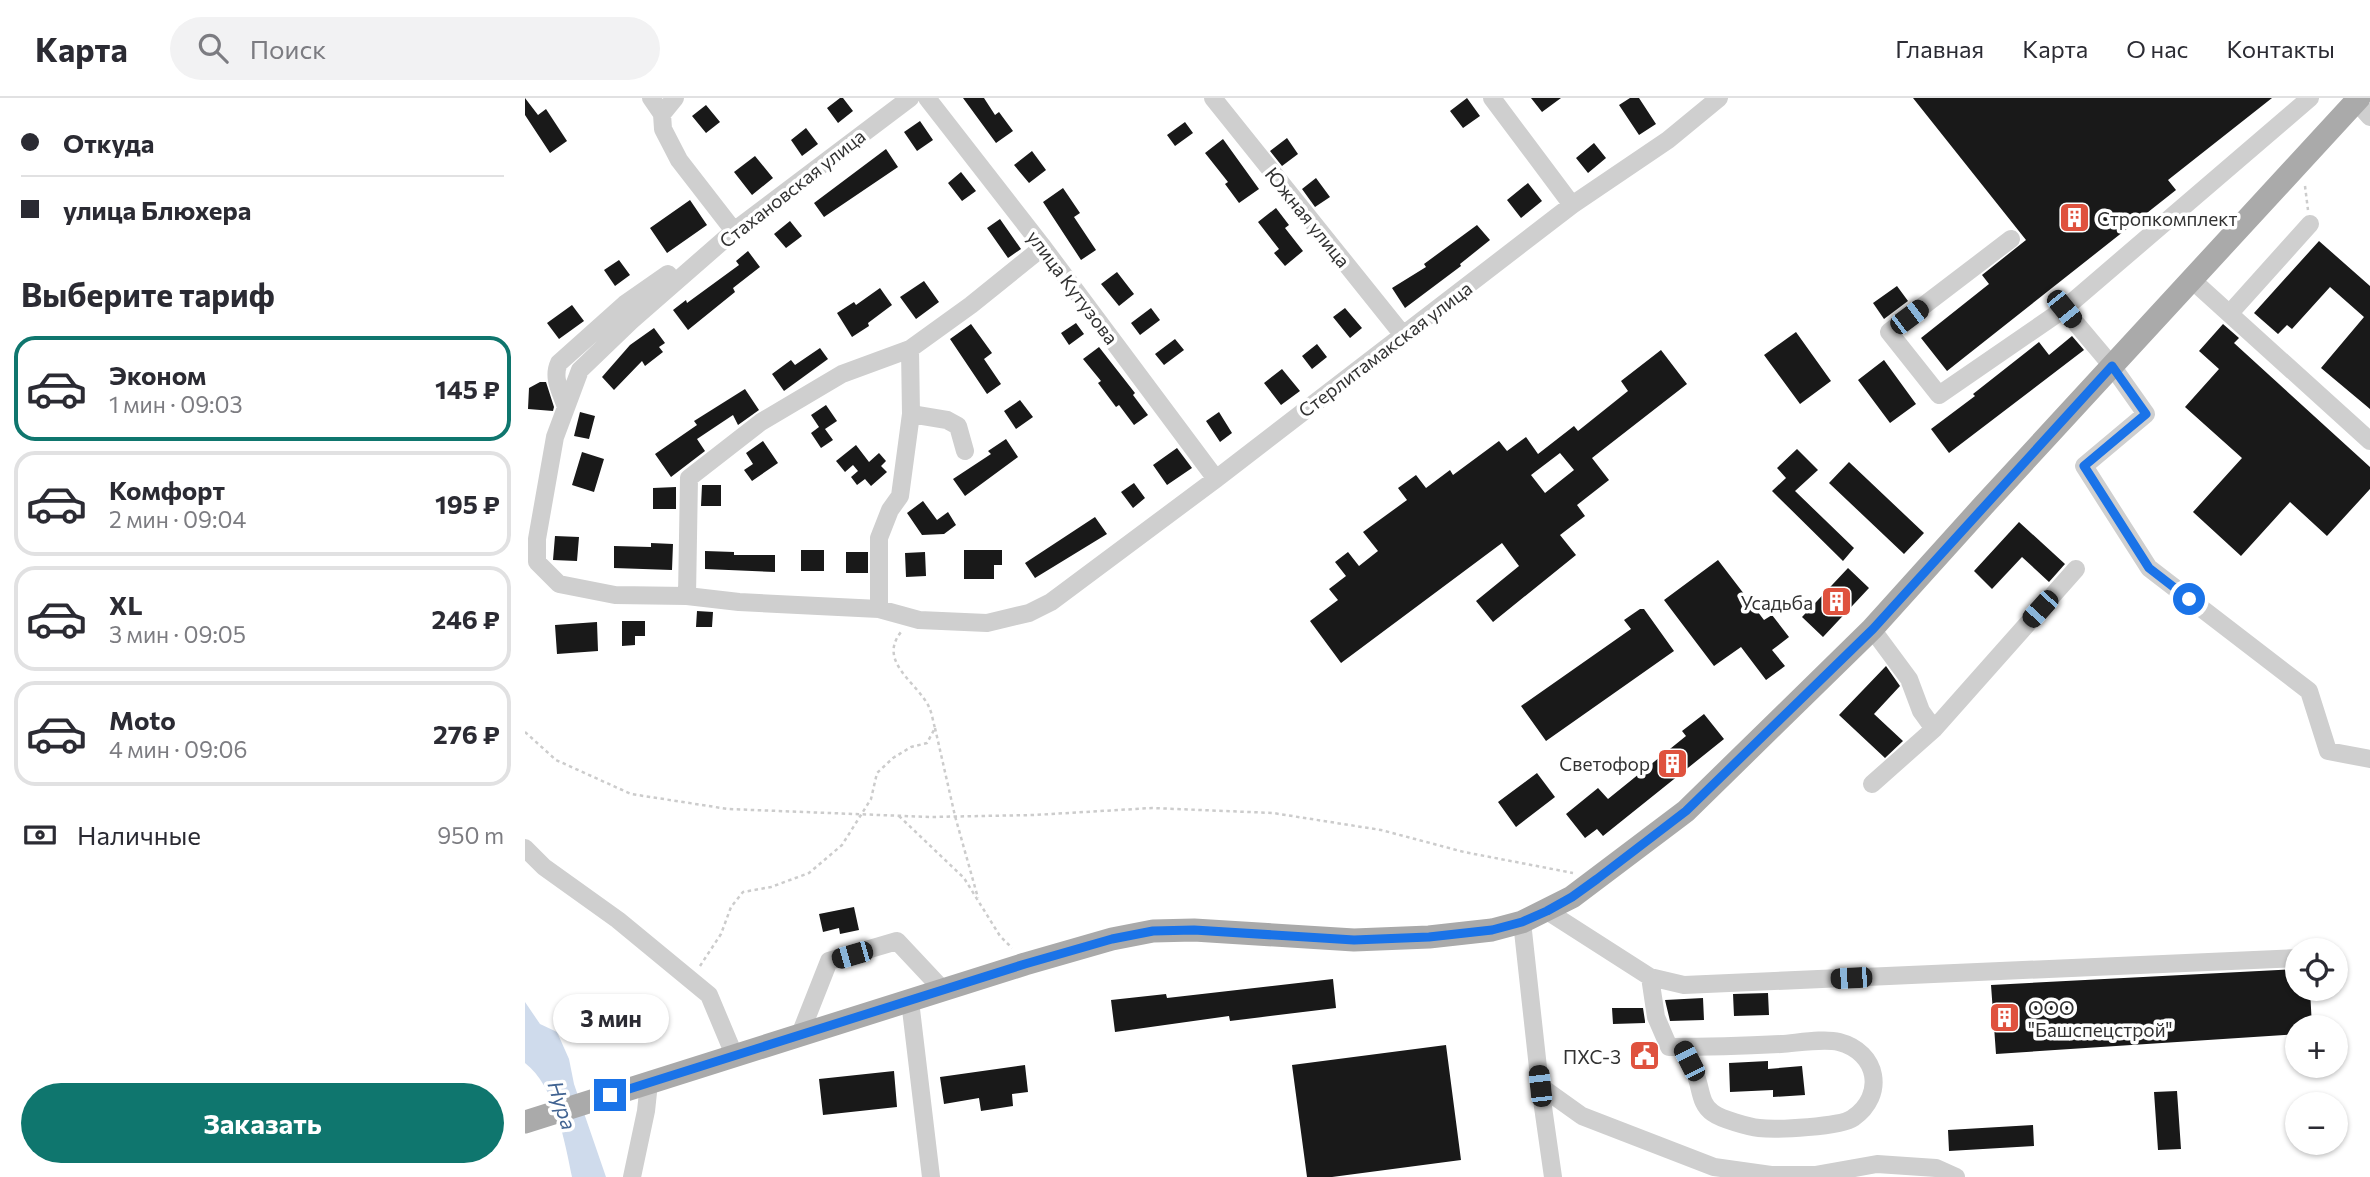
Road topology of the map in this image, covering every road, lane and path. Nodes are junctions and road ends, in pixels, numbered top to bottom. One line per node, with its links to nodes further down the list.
1 (651, 98): 10 (street)
2 (675, 98): 10 (street)
3 (910, 98): 14 (street, Стахановская улица)
4 (927, 98): 17 (street, улица Кутузова)
5 (1213, 98): 21 (street, Южная улица)
6 (1492, 98): 12 (street)
7 (1719, 98): 12 (street, Стерлитамакская улица)
8 (2310, 98): 19 (street)
9 (2360, 104): 18 (main road)
10 (662, 114): 14 (street)
11 (2304, 179): 13 (path)
12 (1572, 205): 21 (street, Стерлитамакская улица)
13 (2310, 224): 20 (street)
14 (734, 231): 16 (street, Стахановская улица)
15 (2011, 239): 19 (street)
16 (717, 246): 24 (street, Стахановская улица); 24 (street)
17 (1043, 247): 22 (street); 28 (street, улица Кутузова)
18 (2191, 279): 20 (street); 23 (main road)
19 (2064, 309): 23 (street)
20 (2230, 313): 26 (street)
21 (1403, 335): 28 (street, Стерлитамакская улица)
22 (910, 349): 25 (street); 30 (street)
23 (2112, 366): 33 (main road); 37 (street)
24 (566, 407): 30 (street, Стахановская улица)
25 (911, 414): 27 (street); 31 (street)
26 (2370, 441)
27 (965, 451)
28 (1216, 479): 32 (street, Стерлитамакская улица)
29 (2076, 569): 35 (street)
30 (687, 596): 31 (street, Стерлитамакская улица)
31 (879, 609): 32 (street, Стерлитамакская улица)
32 (919, 620): 34 (path)
33 (1873, 629): 35 (street); 43 (main road)
34 (935, 728): 39 (path); 41 (path)
35 (1934, 729): 38 (street)
36 (525, 732): 39 (path)
37 (2370, 759)
38 (1872, 784)
39 (863, 813): 40 (path); 50 (path)
40 (898, 815): 41 (path); 44 (path)
41 (955, 816): 43 (path); 44 (path)
42 (525, 848): 50 (street)
43 (1597, 879): 45 (main road)
44 (980, 904): 48 (path)
45 (1547, 911): 46 (main road); 49 (street)
46 (1522, 922): 48 (main road); 57 (street)
47 (2285, 959): 49 (street)
48 (1025, 964): 51 (main road)
49 (1650, 977): 54 (street)
50 (691, 978): 55 (street)
51 (943, 990): 52 (main road); 53 (street)
52 (910, 1001): 53 (main road); 61 (street)
53 (799, 1037): 55 (main road)
54 (1682, 1047): 54 (street)
55 (735, 1057): 56 (main road)
56 (649, 1083): 58 (main road); 60 (street)
57 (1540, 1086): 59 (street); 62 (street)
58 (525, 1122)
59 (1941, 1173): 63 (street)
60 (632, 1177)
61 (931, 1177)
62 (1553, 1177)
63 (1956, 1177)

